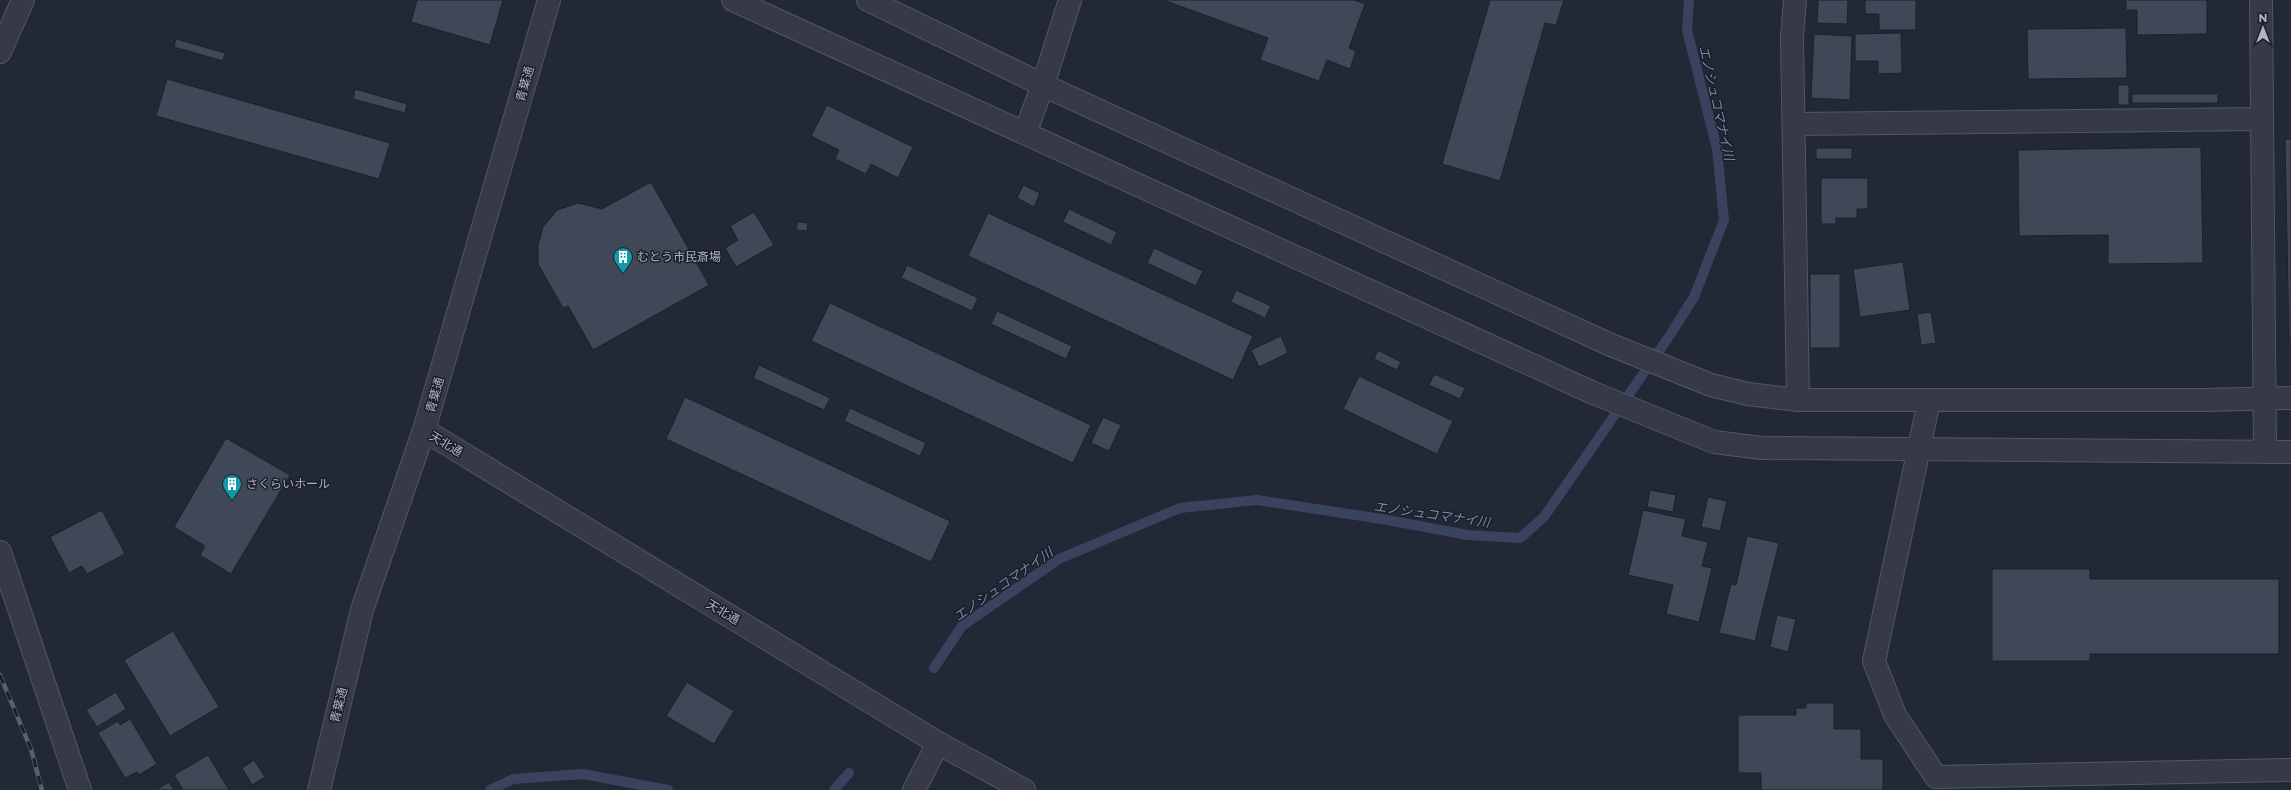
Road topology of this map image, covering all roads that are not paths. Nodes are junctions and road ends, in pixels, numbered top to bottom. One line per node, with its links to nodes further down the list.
1 (23, 0): 8 (street)
2 (549, 0): 17 (street, 青葉通)
3 (733, 0): 12 (street)
4 (868, 0): 9 (street)
5 (1070, 0): 9 (street)
6 (1795, 0): 11 (street)
7 (2260, 0): 10 (street)
8 (0, 52)
9 (1043, 85): 12 (street); 15 (street)
10 (2262, 119): 11 (street); 13 (street)
11 (1794, 124): 15 (street)
12 (1025, 133): 18 (street)
13 (2264, 398): 14 (street); 16 (street); 19 (street)
14 (2291, 398)
15 (1798, 400): 16 (street)
16 (1929, 401): 18 (street)
17 (424, 430): 22 (street, 天北通); 25 (street, 青葉通)
18 (1918, 450): 19 (street); 23 (street)
19 (2264, 452): 20 (street)
20 (2291, 452)
21 (0, 552): 24 (street)
22 (938, 743): 26 (street); 27 (street, 天北通)
23 (2291, 770)
24 (80, 790)
25 (319, 790)
26 (914, 790)
27 (1024, 790)

